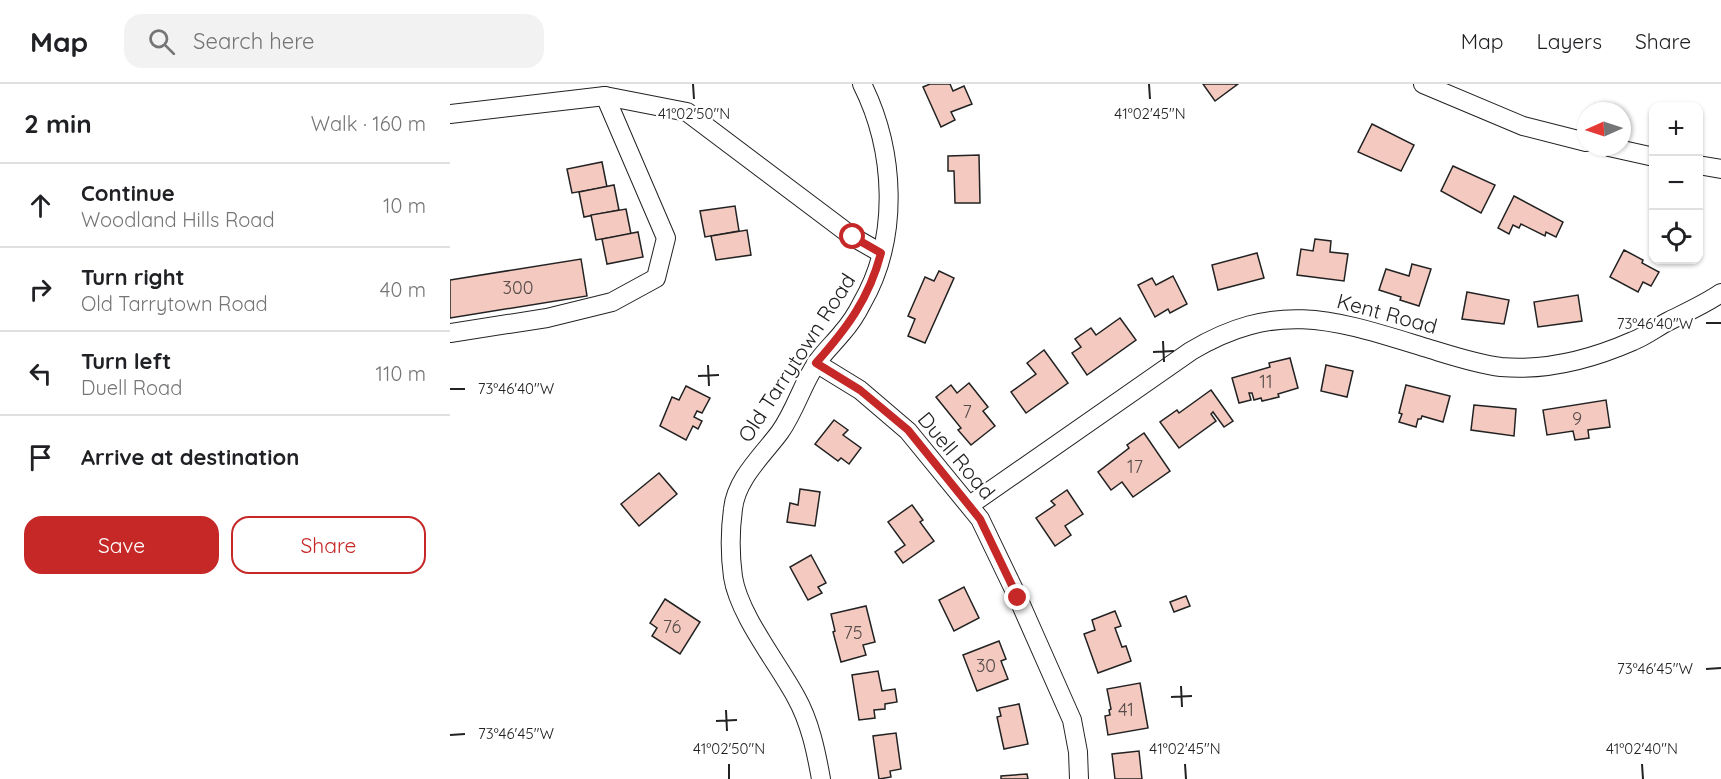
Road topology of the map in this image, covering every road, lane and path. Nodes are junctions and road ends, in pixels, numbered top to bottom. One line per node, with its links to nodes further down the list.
1 (862, 84): 10 (street, Old Tarrytown Road)
2 (1423, 84): 5 (street)
3 (605, 96): 4 (street); 10 (street); 12 (street)
4 (450, 114)
5 (1577, 140)
6 (1631, 152): 7 (street)
7 (1649, 156)
8 (1703, 166): 9 (street)
9 (1721, 170)
10 (881, 253): 13 (street, Old Tarrytown Road)
11 (1721, 293): 14 (street, Kent Road)
12 (450, 333)
13 (816, 363): 14 (street, Duell Road); 15 (street, Old Tarrytown Road)
14 (970, 506): 16 (street, Duell Road)
15 (821, 779)
16 (1079, 779)

